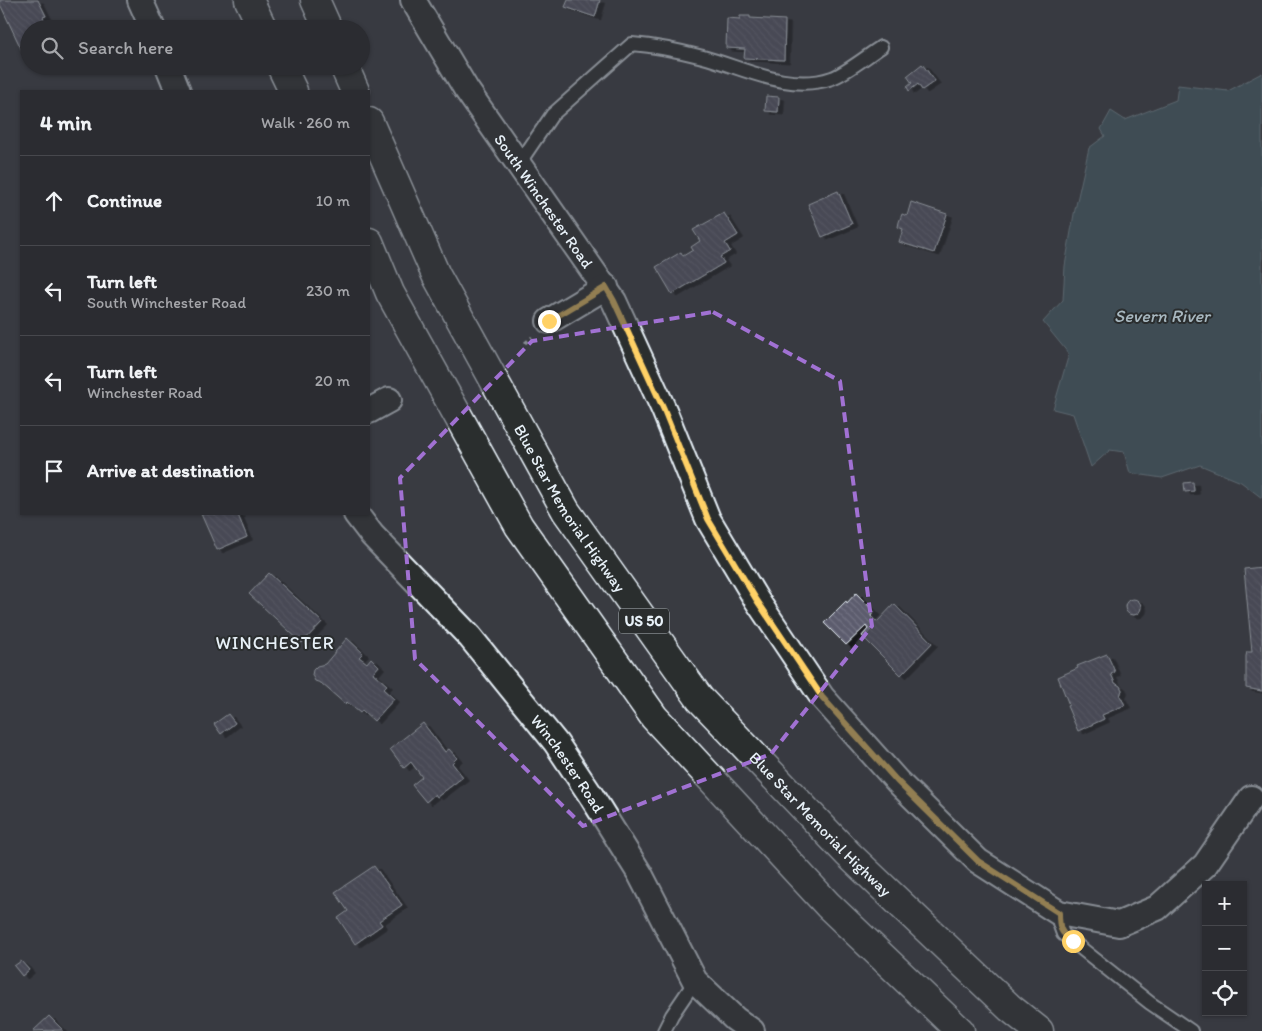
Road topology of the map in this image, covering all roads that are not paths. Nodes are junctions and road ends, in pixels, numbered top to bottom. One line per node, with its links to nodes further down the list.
1 (140, 0): 6 (street)
2 (250, 0): 7 (highway)
3 (266, 0): 8 (highway)
4 (315, 0): 9 (highway)
5 (413, 0): 20 (street, South Winchester Road)
6 (149, 20)
7 (259, 20)
8 (274, 20)
9 (324, 20)
10 (880, 47): 20 (lane)
11 (172, 75): 15 (street)
12 (285, 75): 16 (highway)
13 (298, 75): 17 (highway)
14 (348, 75): 18 (highway)
15 (178, 90)
16 (293, 90)
17 (305, 90)
18 (355, 90)
19 (370, 124): 33 (highway, Blue Star Memorial Highway / US 50)
20 (518, 165): 23 (street, South Winchester Road)
21 (370, 244): 24 (highway, US 50)
22 (370, 250): 24 (highway)
23 (606, 287): 25 (street); 28 (street, South Winchester Road)
24 (390, 293): 32 (highway, US 50)
25 (549, 321)
26 (357, 515): 29 (street, Winchester Road)
27 (1251, 798): 28 (street, South Winchester Road)
28 (1059, 913): 34 (lane)
29 (695, 981): 30 (lane); 31 (street, Winchester Road)
30 (664, 1031)
31 (752, 1031)
32 (960, 1031)
33 (1039, 1031)
34 (1191, 1031)

